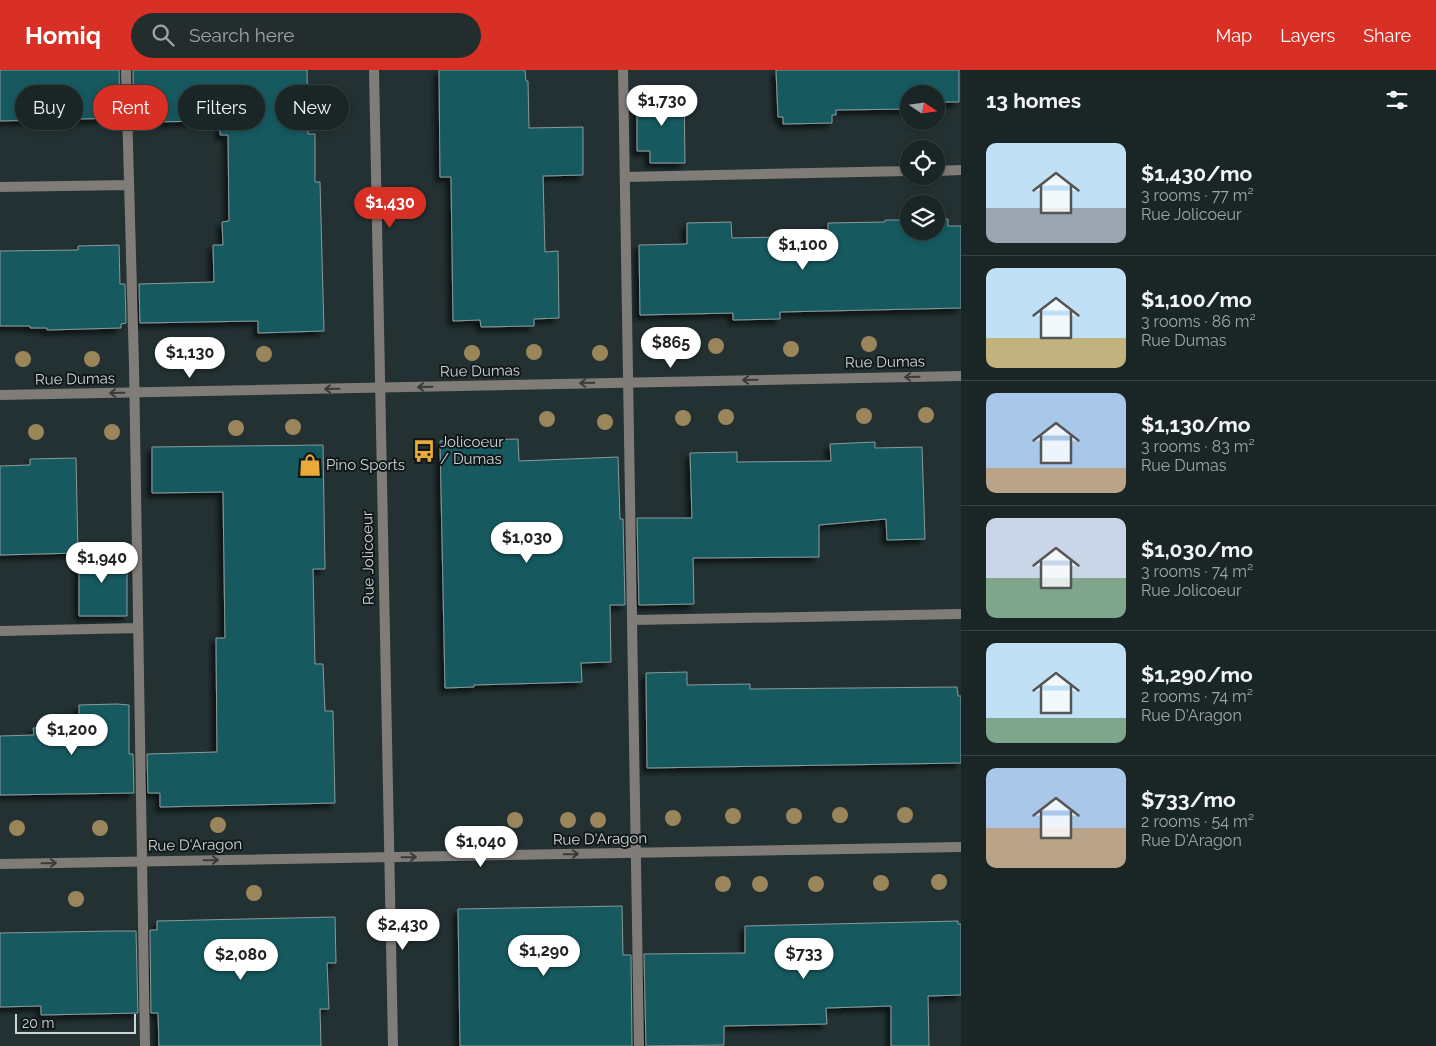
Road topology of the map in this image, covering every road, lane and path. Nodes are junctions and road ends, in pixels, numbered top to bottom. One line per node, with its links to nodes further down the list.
1 (126, 70): 8 (street)
2 (374, 70): 12 (street, Rue Jolicoeur)
3 (623, 70): 7 (street)
4 (961, 170): 6 (street)
5 (900, 171): 7 (street)
6 (945, 171)
7 (625, 177): 11 (street)
8 (129, 184): 9 (street); 13 (street)
9 (0, 187)
10 (961, 376): 11 (street, Rue Dumas, one-way to 11)
11 (628, 382): 12 (street, Rue Dumas, one-way to 12); 16 (street)
12 (381, 388): 13 (street, Rue Dumas, one-way to 13); 21 (street, Rue Jolicoeur)
13 (134, 393): 14 (street, Rue Dumas, one-way to 14); 17 (street)
14 (0, 395)
15 (961, 614): 16 (street)
16 (632, 620): 20 (street)
17 (138, 628): 18 (street); 22 (street)
18 (0, 630)
19 (961, 847): 20 (street, Rue D'Aragon)
20 (637, 853): 21 (street, Rue D'Aragon, one-way to 20); 26 (street)
21 (388, 857): 22 (street, Rue D'Aragon, one-way to 21); 25 (street, Rue Jolicoeur)
22 (142, 861): 23 (street, Rue D'Aragon, one-way to 22); 24 (street)
23 (0, 864)
24 (145, 1046)
25 (393, 1046)
26 (639, 1046)

